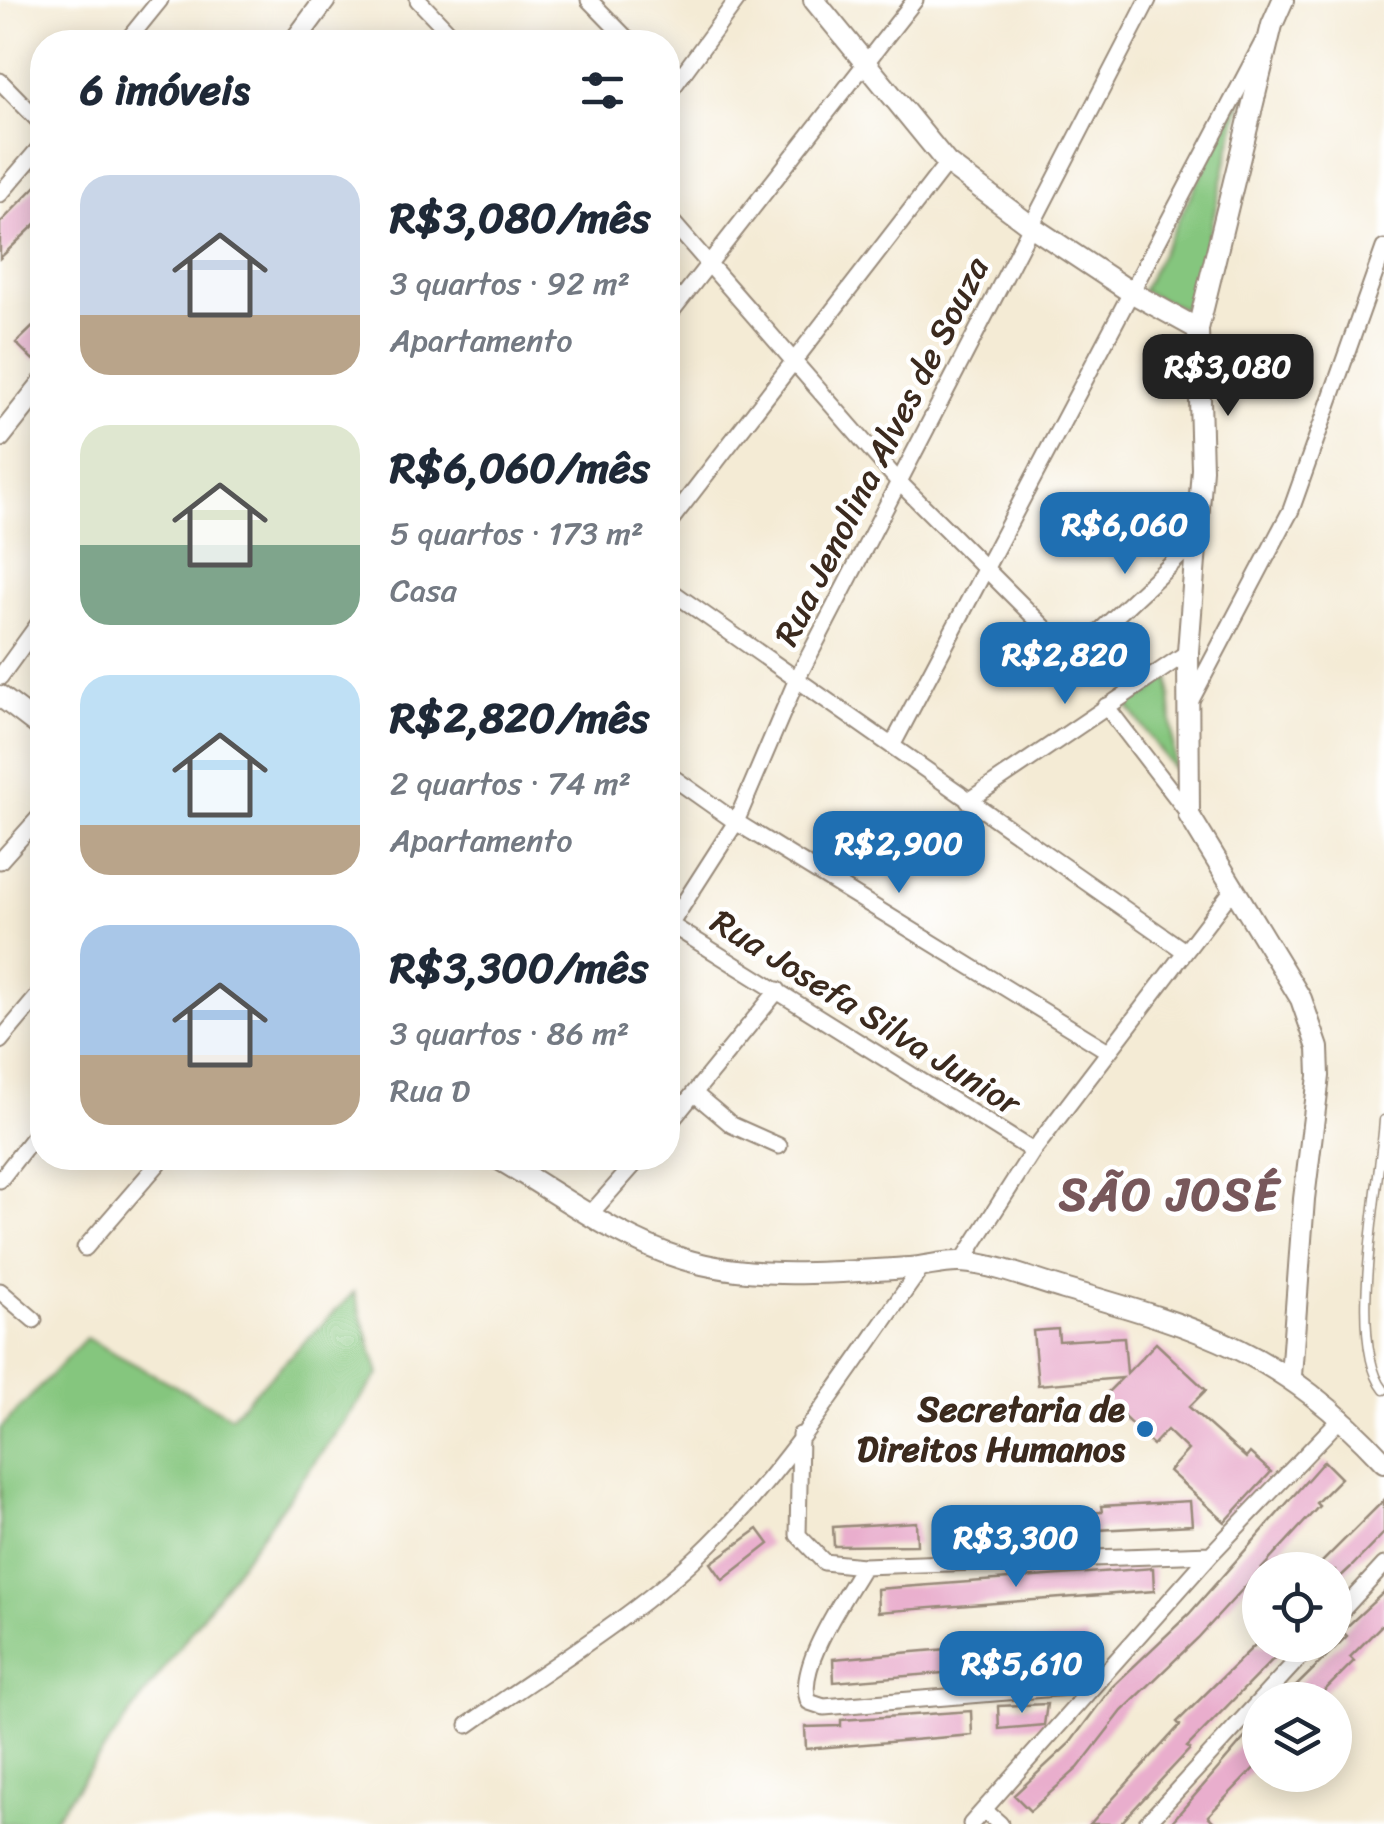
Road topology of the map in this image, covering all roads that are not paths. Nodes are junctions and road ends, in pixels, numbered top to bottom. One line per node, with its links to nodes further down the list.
1 (160, 0): 11 (street)
2 (418, 0): 13 (street)
3 (589, 0): 14 (street)
4 (737, 0): 16 (street)
5 (814, 0): 15 (street)
6 (915, 0): 15 (street)
7 (1148, 0): 22 (street, Rua Jenolina Alves de Souza)
8 (1283, 0): 10 (street)
9 (314, 4): 12 (street)
10 (1272, 25): 26 (street); 28 (street)
11 (136, 30)
12 (300, 30)
13 (447, 30)
14 (618, 30)
15 (866, 60): 20 (street); 25 (street)
16 (680, 74)
17 (0, 81): 18 (street)
18 (30, 112)
19 (30, 160): 21 (street)
20 (947, 163): 22 (street); 29 (street)
21 (0, 194)
22 (1031, 226): 26 (street); 32 (street, Rua Jenolina Alves de Souza)
23 (680, 231): 25 (street)
24 (1384, 248): 43 (street)
25 (708, 267): 27 (street); 29 (street)
26 (1129, 291): 28 (street); 35 (street)
27 (680, 301)
28 (1198, 328): 34 (street)
29 (794, 362): 32 (street); 33 (street)
30 (30, 400): 31 (street)
31 (0, 437)
32 (898, 481): 35 (street); 40 (street, Rua Jenolina Alves de Souza)
33 (680, 509)
34 (1200, 537): 35 (street); 38 (street)
35 (986, 572): 45 (street)
36 (680, 597): 40 (street)
37 (30, 635): 39 (street)
38 (1188, 652): 42 (street); 43 (street)
39 (0, 676)
40 (797, 679): 45 (street); 49 (street, Rua Jenolina Alves de Souza)
41 (0, 696): 44 (street)
42 (1106, 706): 47 (street); 48 (street)
43 (1188, 706): 48 (street)
44 (30, 719)
45 (892, 746): 47 (street)
46 (680, 782): 49 (street)
47 (968, 800): 55 (street)
48 (1189, 815): 52 (street)
49 (736, 822): 53 (street, Rua Jenolina Alves de Souza); 59 (street)
50 (30, 827): 51 (street)
51 (1, 860)
52 (1234, 888): 55 (street); 76 (street)
53 (680, 907)
54 (680, 932): 56 (street, Rua Josefa Silva Junior)
55 (1184, 950): 59 (street)
56 (778, 990): 60 (street); 65 (street, Rua Josefa Silva Junior)
57 (30, 1005): 58 (street)
58 (0, 1041)
59 (1108, 1051): 65 (street)
60 (695, 1094): 61 (street); 64 (street)
61 (680, 1112)
62 (1384, 1120): 77 (lane)
63 (30, 1141): 69 (street)
64 (780, 1146)
65 (1032, 1152): 72 (street)
66 (152, 1170): 71 (street)
67 (518, 1170): 70 (street)
68 (629, 1170): 70 (street)
69 (0, 1180)
70 (592, 1212): 73 (street)
71 (85, 1248)
72 (962, 1262): 73 (street); 76 (street)
73 (922, 1267): 79 (street)
74 (0, 1291): 75 (street)
75 (34, 1320)
76 (1291, 1376): 78 (street)
77 (1384, 1390)
78 (1342, 1417): 80 (street); 81 (street)
79 (800, 1436): 83 (street); 87 (street)
80 (1384, 1462)
81 (1211, 1554): 83 (street); 86 (street)
82 (1384, 1565): 84 (street)
83 (863, 1566): 86 (street)
84 (1352, 1600)
85 (1294, 1662): 91 (street)
86 (1094, 1686): 88 (street)
87 (468, 1725)
88 (984, 1810): 89 (street); 90 (street)
89 (971, 1824)
90 (1000, 1824)
91 (1146, 1824)

